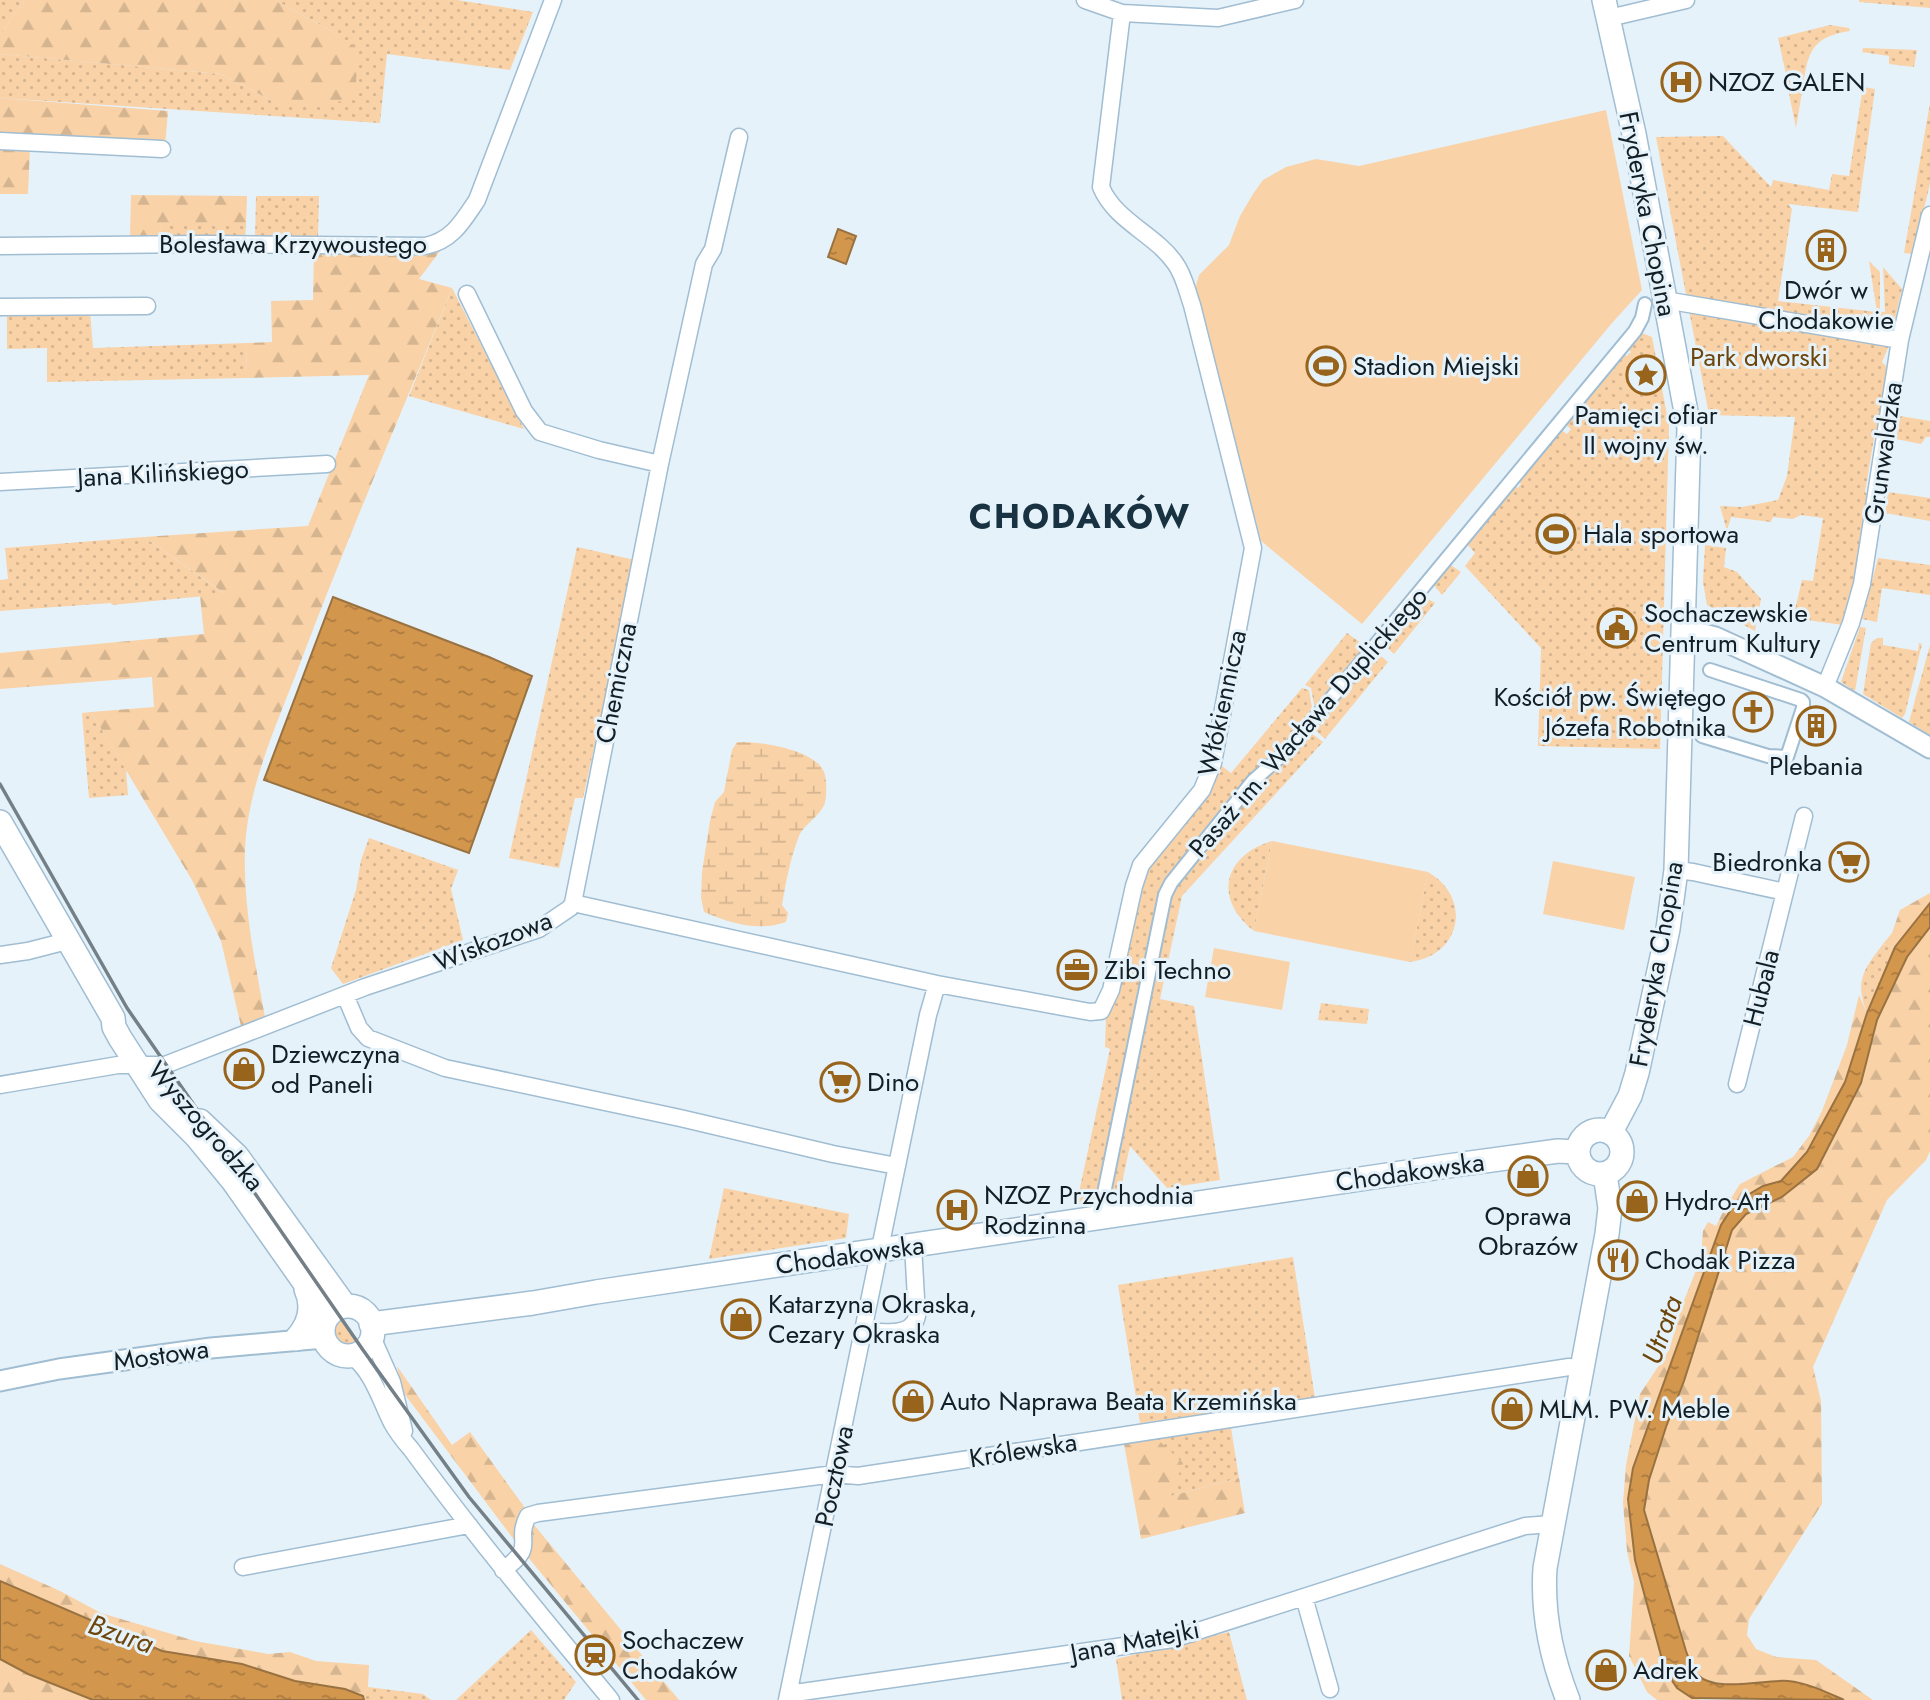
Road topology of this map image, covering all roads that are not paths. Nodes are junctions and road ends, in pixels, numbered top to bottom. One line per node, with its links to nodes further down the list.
1 (553, 0): 11 (street, Bolesława Krzywoustego)
2 (1085, 0): 6 (street)
3 (1295, 0): 6 (street)
4 (1686, 0): 5 (street)
5 (1606, 9): 13 (main road, Fryderyka Chopina)
6 (1122, 13): 32 (street, Włókiennicza)
7 (739, 137): 18 (street, Chemiczna)
8 (0, 141): 9 (street)
9 (162, 149)
10 (1930, 215): 16 (street, Grunwaldzka)
11 (0, 246)
12 (467, 295): 18 (street)
13 (1655, 302): 16 (street); 20 (main road, Fryderyka Chopina); 41 (street, Pasaż im. Wacława Duplickiego)
14 (147, 306): 15 (street)
15 (0, 307)
16 (1900, 340): 22 (street, Grunwaldzka)
17 (327, 464): 19 (street, Jana Kilińskiego)
18 (660, 464): 29 (street, Chemiczna)
19 (0, 482)
20 (1684, 629): 22 (street); 27 (main road, Fryderyka Chopina)
21 (1710, 670): 23 (street)
22 (1825, 687): 24 (street)
23 (1702, 736)
24 (1930, 748)
25 (1804, 816): 28 (street, Hubala)
26 (0, 822): 30 (main road, Wyszogrodzka)
27 (1676, 870): 28 (street); 37 (main road, Fryderyka Chopina)
28 (1785, 892): 35 (street, Hubala)
29 (573, 903): 32 (street, Wiskozowa); 33 (street, Wiskozowa)
30 (67, 941): 31 (street); 34 (main road, Wyszogrodzka)
31 (0, 955)
32 (937, 984): 39 (street)
33 (345, 995): 34 (street, Wiskozowa); 39 (street)
34 (144, 1066): 36 (street, Wiskozowa); 44 (main road, Wyszogrodzka); 45 (main road, Wyszogrodzka)
35 (1737, 1084)
36 (0, 1085)
37 (1611, 1132): 38 (main road); 40 (main road)
38 (1577, 1152): 40 (main road); 42 (main road, Chodakowska)
39 (897, 1166): 43 (street)
40 (1605, 1174): 50 (main road)
41 (1102, 1203)
42 (913, 1245): 43 (main road, Chodakowska); 46 (street)
43 (878, 1251): 46 (street, Pocztowa); 47 (main road, Chodakowska)
44 (305, 1286): 45 (main road, Wyszogrodzka); 48 (main road)
45 (332, 1320): 47 (main road); 48 (street, Mostowa); 49 (main road)
46 (863, 1330): 53 (street, Pocztowa)
47 (371, 1331): 49 (main road); 52 (street)
48 (296, 1339): 51 (street, Mostowa)
49 (351, 1355): 52 (street)
50 (1581, 1368): 53 (street, Królewska); 54 (main road)
51 (0, 1381)
52 (411, 1450): 55 (street)
53 (834, 1474): 57 (street, Królewska); 60 (street, Pocztowa)
54 (1552, 1524): 58 (street, Jana Matejki); 62 (main road)
55 (469, 1525): 56 (street); 57 (street)
56 (243, 1567)
57 (503, 1570): 61 (street)
58 (1304, 1597): 59 (street); 60 (street, Jana Matejki)
59 (1330, 1689)
60 (788, 1697)
61 (611, 1700)
62 (1568, 1700)

